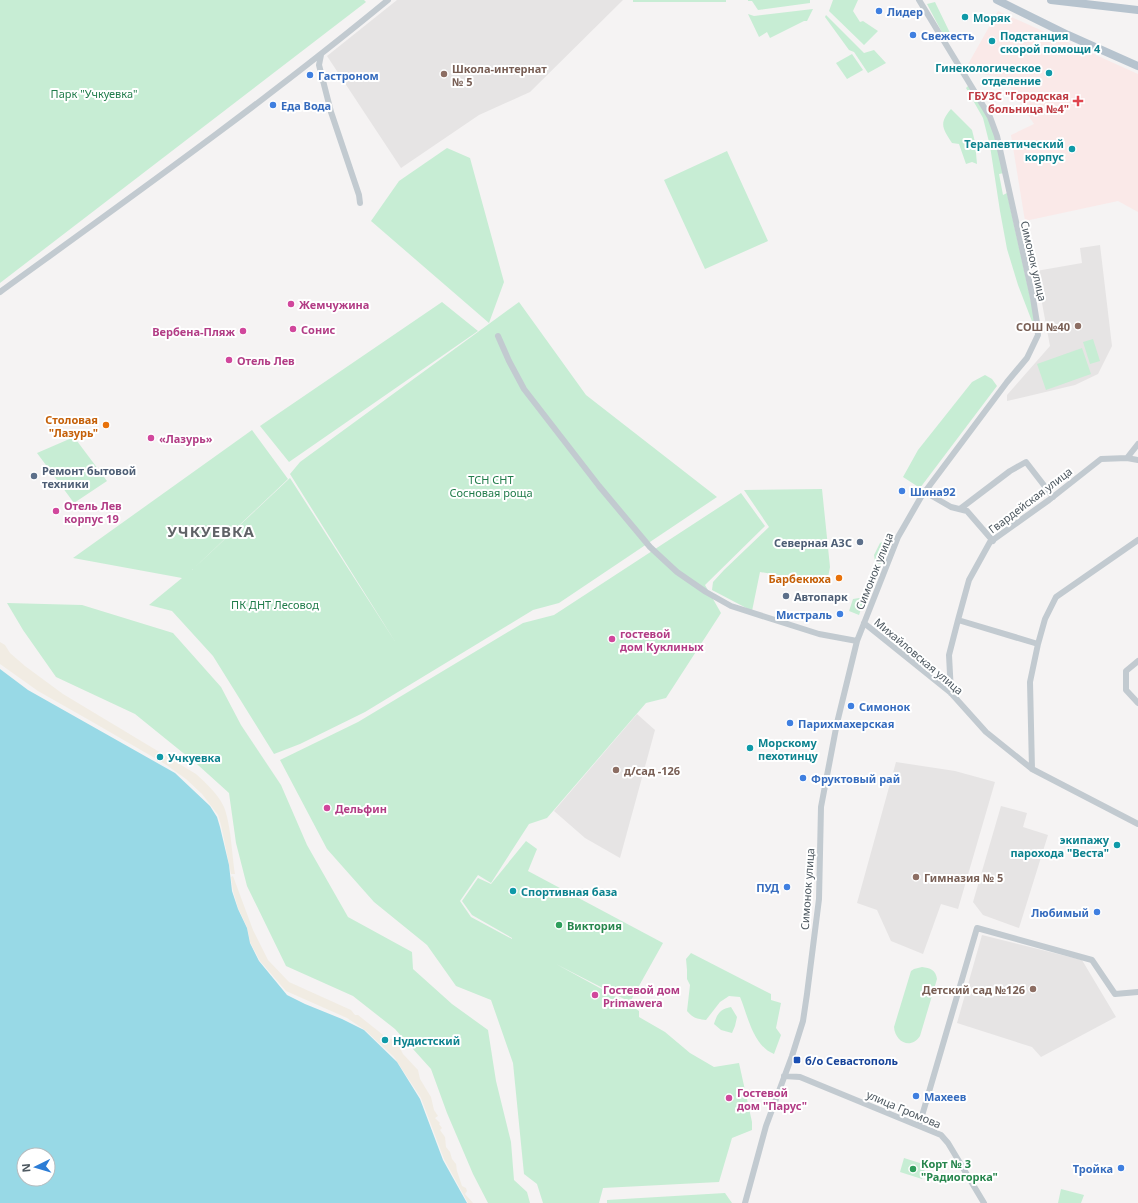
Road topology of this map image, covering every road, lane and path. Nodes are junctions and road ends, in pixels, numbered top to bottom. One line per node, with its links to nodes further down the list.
1 (388, 0): 6 (street)
2 (919, 0): 14 (street, Симонок улица)
3 (997, 0): 7 (main road)
4 (1052, 0): 5 (main road)
5 (1138, 10)
6 (321, 55): 8 (street); 9 (street)
7 (1138, 66)
8 (360, 204)
9 (0, 292)
10 (498, 336): 21 (street)
11 (1138, 444): 12 (street)
12 (1127, 458): 13 (street, Гвардейская улица); 15 (street, Гвардейская улица)
13 (1138, 460)
14 (925, 492): 16 (street); 20 (street, Симонок улица)
15 (1053, 497): 16 (street); 18 (street, Гвардейская улица)
16 (960, 509): 18 (street)
17 (1138, 540): 22 (street)
18 (993, 541): 19 (street, Гвардейская улица)
19 (958, 620): 22 (street); 24 (street, Гвардейская улица)
20 (864, 623): 21 (street, Симонок улица); 24 (street, Михайловская улица)
21 (857, 641): 29 (street, Симонок улица)
22 (1038, 644): 26 (street)
23 (1138, 661): 25 (street)
24 (951, 693): 26 (street, Михайловская улица)
25 (1138, 703)
26 (1032, 769): 27 (street, Михайловская улица)
27 (1138, 824)
28 (1138, 992): 30 (street)
29 (784, 1076): 30 (street, улица Громова); 31 (street, Симонок улица)
30 (918, 1126): 32 (street, улица Громова)
31 (745, 1203)
32 (984, 1203)

